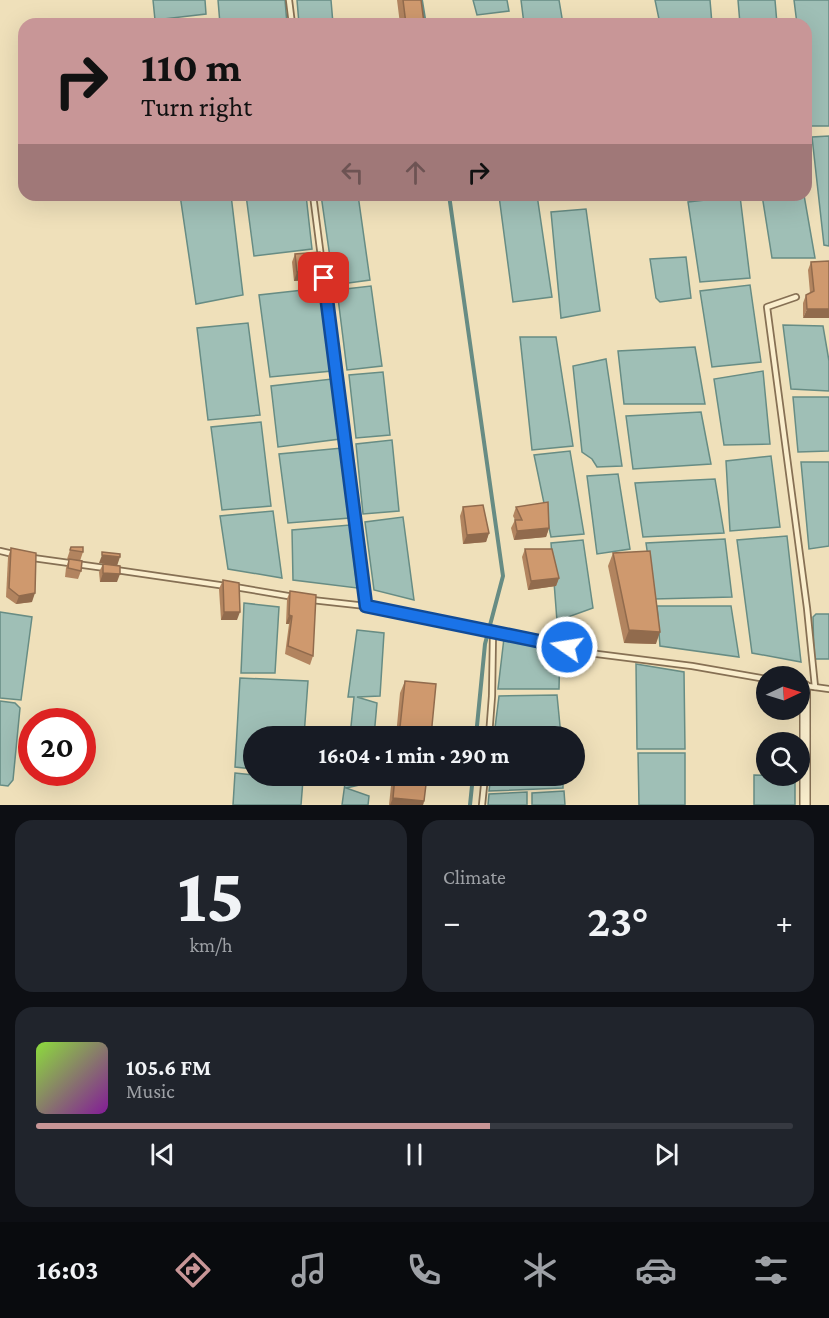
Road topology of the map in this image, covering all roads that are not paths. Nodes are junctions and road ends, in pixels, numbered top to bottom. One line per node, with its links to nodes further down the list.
1 (289, 0): 2 (lane)
2 (291, 18)
3 (315, 201): 8 (lane)
4 (796, 297): 10 (lane)
5 (0, 551): 6 (lane)
6 (16, 555)
7 (27, 556): 8 (lane)
8 (366, 606): 9 (lane)
9 (493, 633): 11 (lane); 15 (lane)
10 (806, 666)
11 (756, 677)
12 (810, 687): 13 (lane)
13 (829, 689)
14 (806, 720): 18 (street)
15 (490, 726)
16 (484, 786): 17 (lane)
17 (482, 805)
18 (805, 805)

